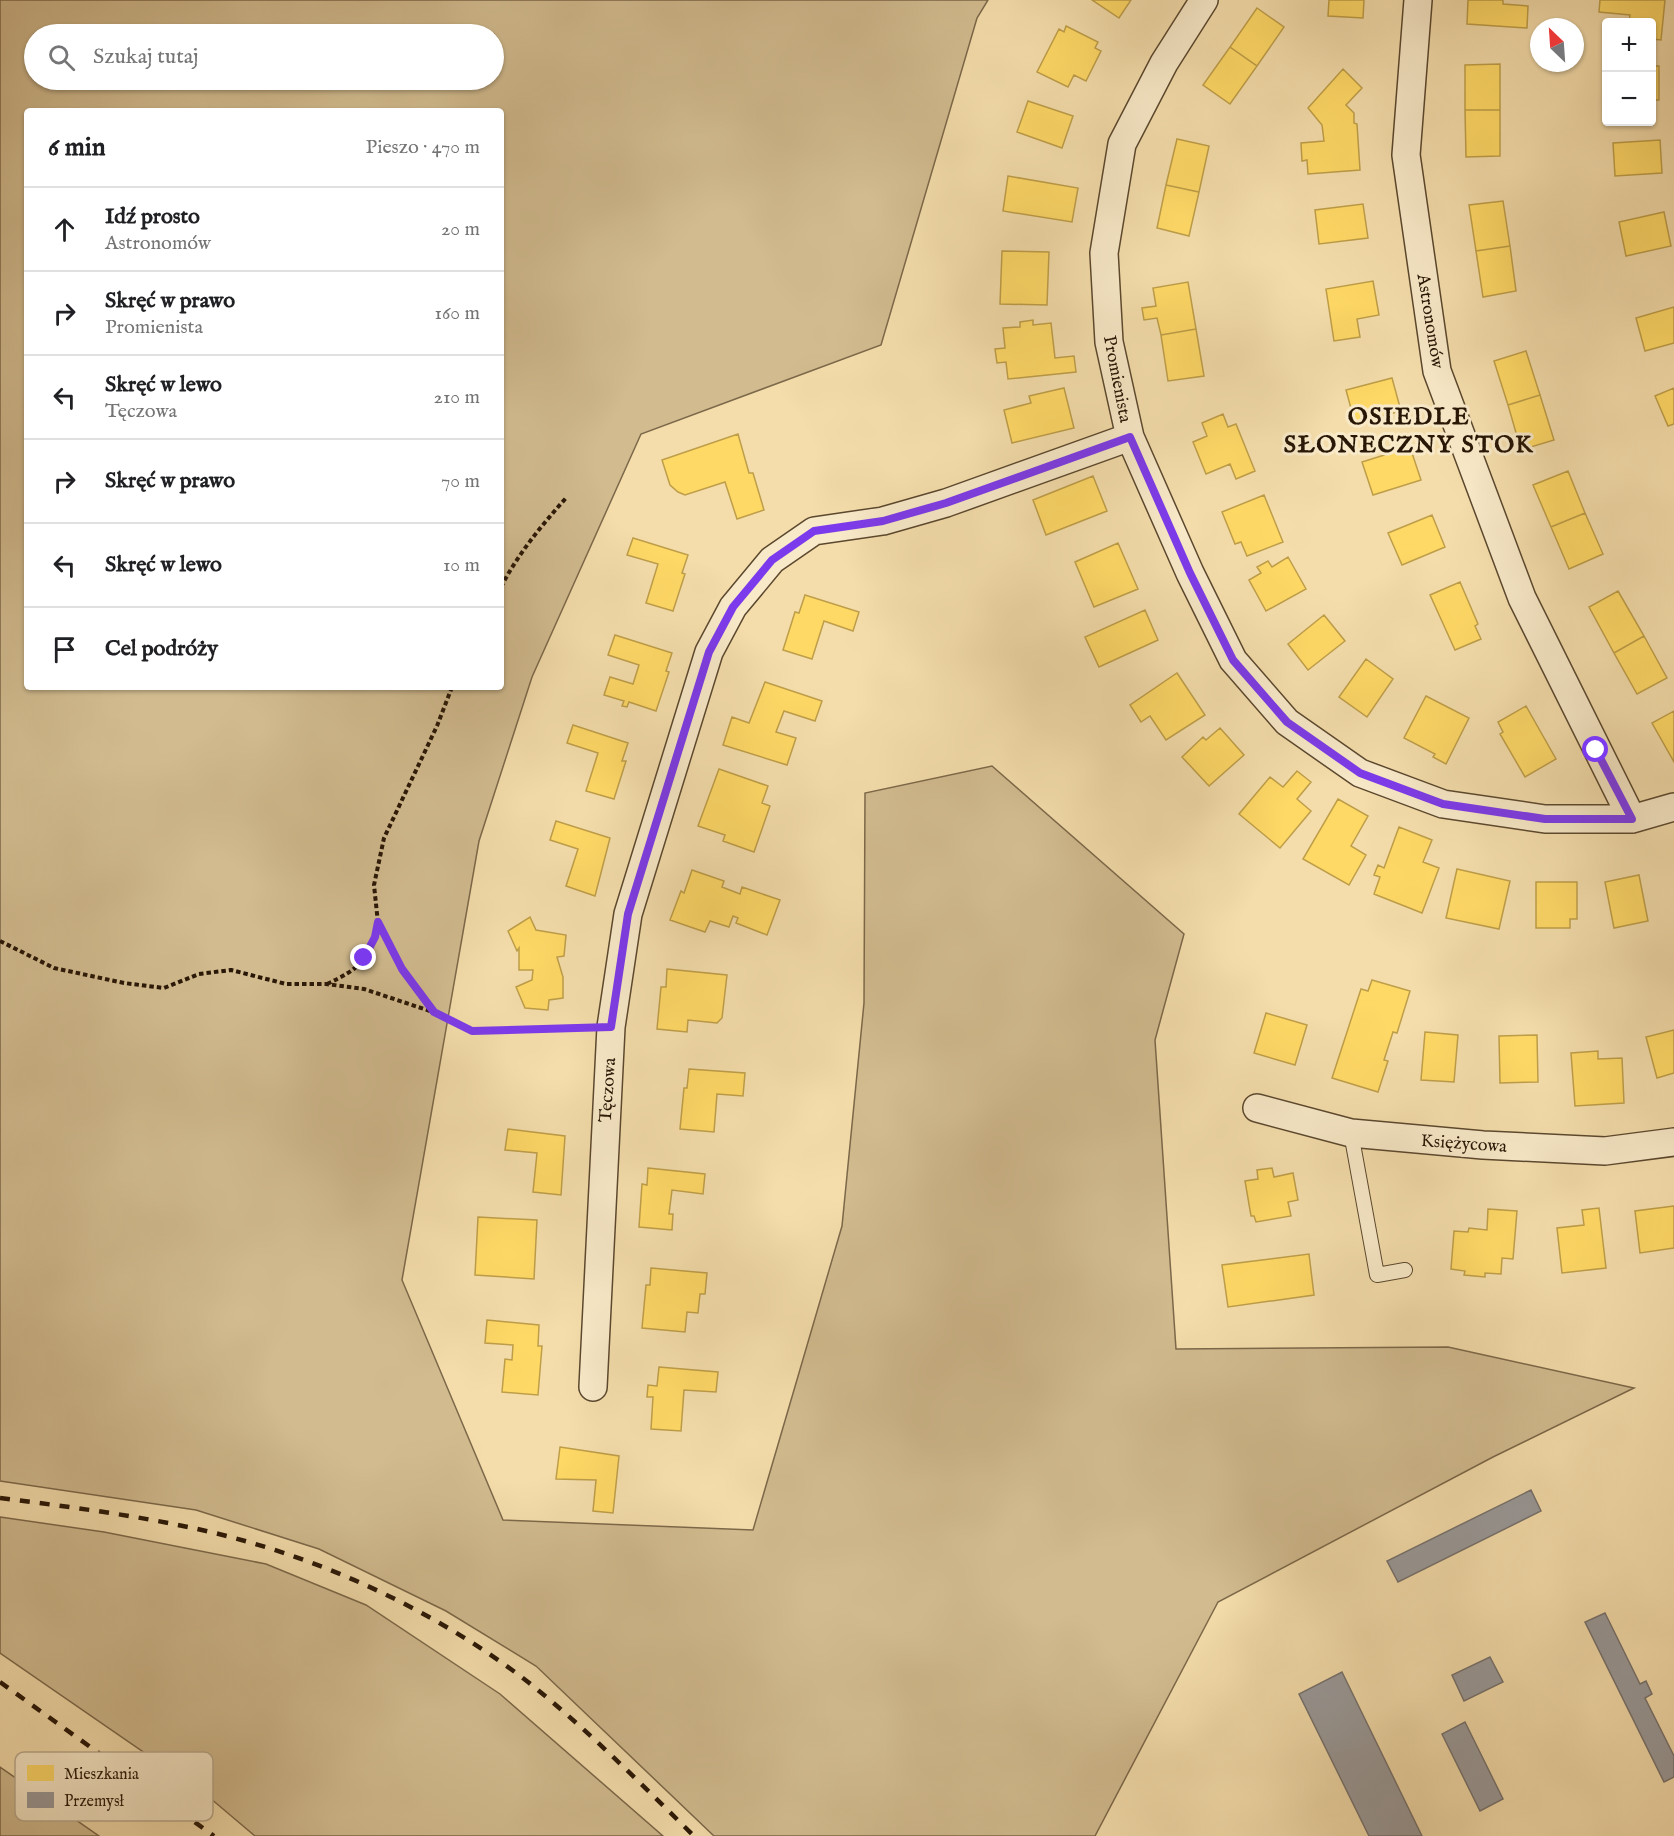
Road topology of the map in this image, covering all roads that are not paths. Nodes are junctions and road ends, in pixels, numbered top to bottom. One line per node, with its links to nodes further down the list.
1 (1204, 0): 3 (street, Promienista)
2 (1418, 0): 5 (street, Astronomów)
3 (1130, 437): 5 (street, Promienista); 10 (street, Tęczowa)
4 (1674, 807): 5 (street, Promienista)
5 (1632, 819)
6 (1257, 1108): 7 (street, Księżycowa)
7 (1352, 1133): 8 (street, Księżycowa); 9 (lane)
8 (1674, 1142)
9 (1405, 1270)
10 (593, 1387)

